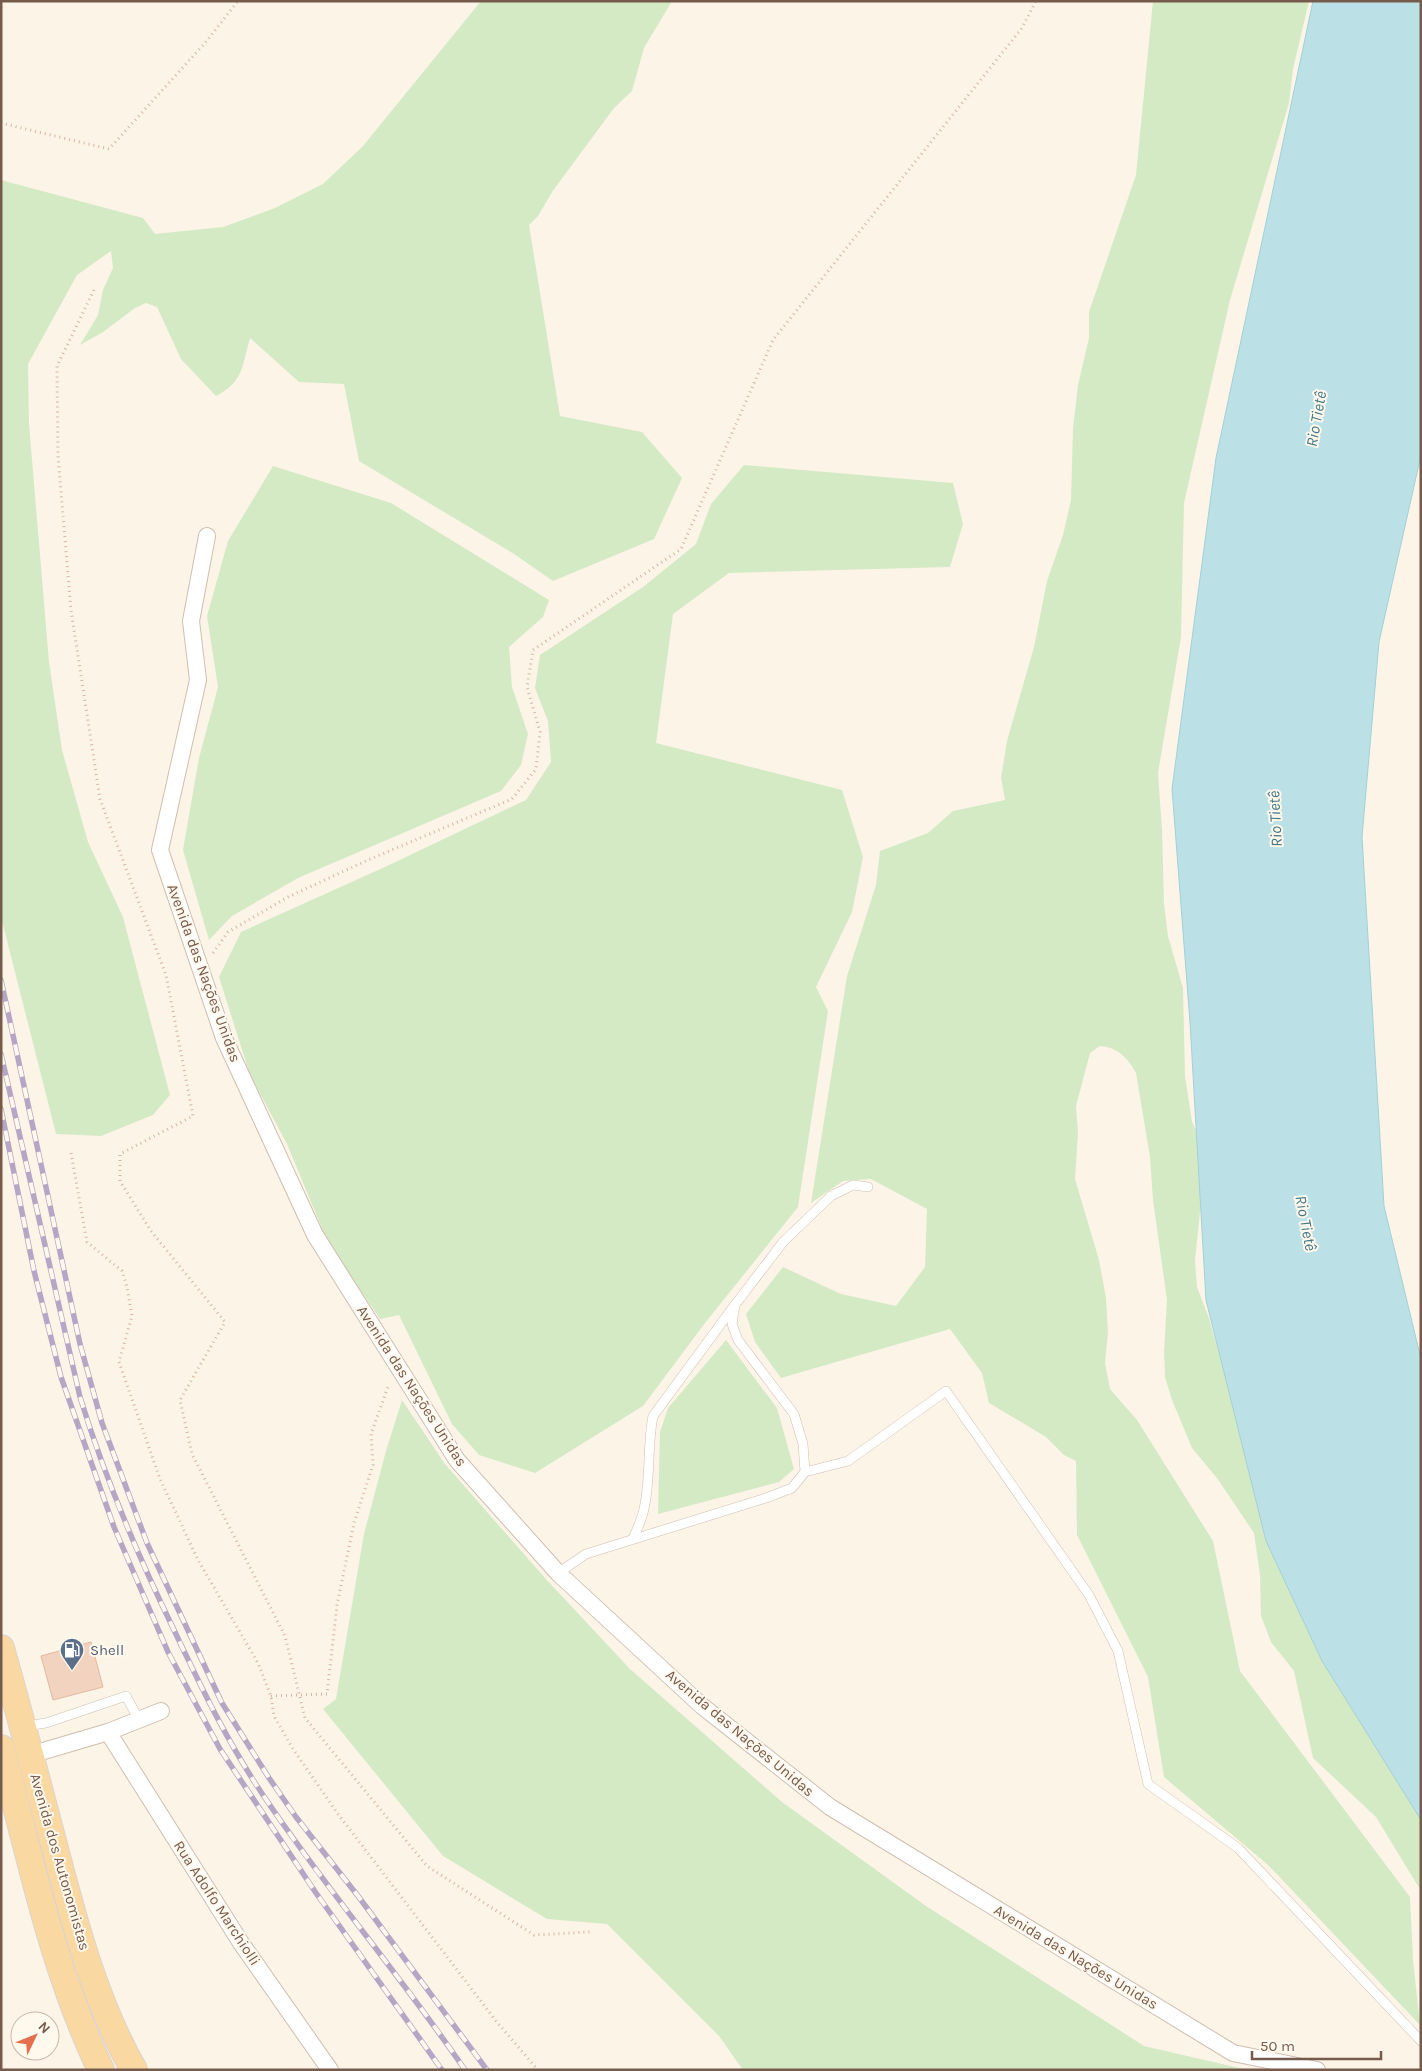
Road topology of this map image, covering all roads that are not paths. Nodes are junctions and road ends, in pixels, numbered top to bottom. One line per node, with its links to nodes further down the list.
1 (206, 536): 6 (street, Avenida das Nações Unidas)
2 (868, 1187): 3 (lane)
3 (735, 1305): 4 (lane); 5 (lane)
4 (805, 1472): 5 (lane); 14 (lane)
5 (633, 1539): 6 (lane)
6 (558, 1572): 18 (street, Avenida das Nações Unidas)
7 (1, 1648): 10 (main road, Avenida dos Autonomistas)
8 (161, 1711): 9 (street)
9 (139, 1720): 10 (lane); 11 (street)
10 (23, 1726): 13 (main road, Avenida dos Autonomistas)
11 (108, 1732): 13 (street); 17 (street, Rua Adolfo Marchiolli)
12 (2, 1754): 15 (main road, Avenida dos Autonomistas)
13 (30, 1756): 16 (main road, Avenida dos Autonomistas)
14 (1421, 2041)
15 (101, 2070)
16 (134, 2070)
17 (330, 2070)
18 (1317, 2070)

